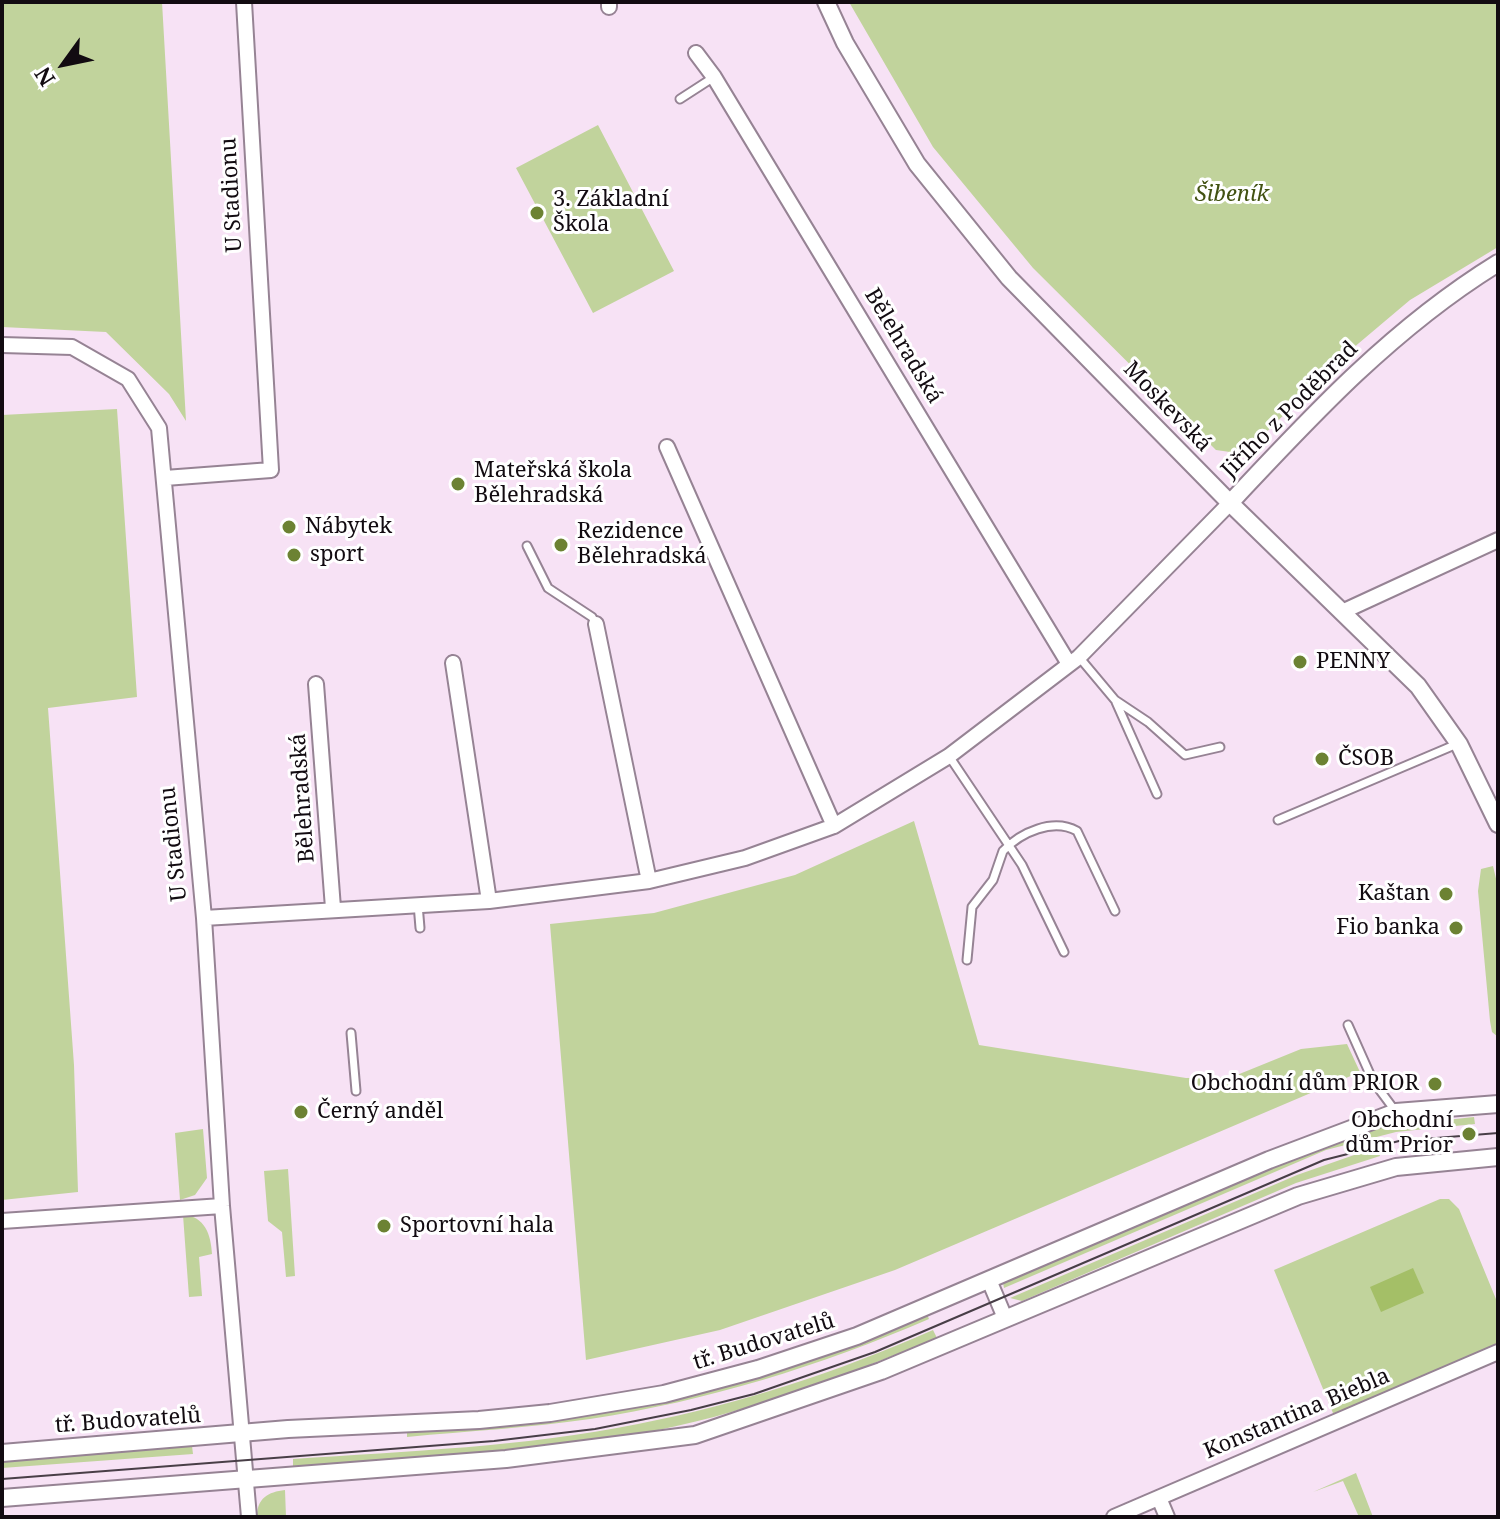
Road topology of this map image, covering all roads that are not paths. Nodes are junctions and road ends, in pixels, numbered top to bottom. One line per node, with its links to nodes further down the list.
1 (244, 2): 9 (street, U Stadionu)
2 (826, 2): 10 (street, Moskevská)
3 (696, 53): 4 (street, Bělehradská)
4 (714, 77): 5 (lane); 15 (street, Bělehradská)
5 (680, 99)
6 (1498, 263): 10 (street, Jiřího z Poděbrad)
7 (2, 345): 9 (street, U Stadionu)
8 (667, 447): 25 (street)
9 (165, 478): 32 (street, U Stadionu)
10 (1230, 503): 13 (street, Moskevská); 15 (street)
11 (1498, 540): 13 (street)
12 (527, 546): 14 (lane)
13 (1344, 611): 19 (street, Moskevská)
14 (596, 624): 27 (street)
15 (1074, 661): 18 (lane); 21 (street)
16 (453, 663): 28 (street)
17 (316, 684): 30 (street, Bělehradská)
18 (1115, 700): 20 (lane); 22 (lane)
19 (1459, 744): 23 (lane); 24 (street, Moskevská)
20 (1220, 747)
21 (949, 756): 25 (street); 26 (lane)
22 (1157, 794)
23 (1278, 820)
24 (1498, 824)
25 (834, 826): 27 (street)
26 (1009, 845): 31 (lane); 34 (lane); 35 (lane)
27 (649, 881): 28 (street)
28 (489, 901): 29 (street)
29 (418, 904): 30 (street); 33 (lane)
30 (333, 908): 32 (street)
31 (1115, 911)
32 (204, 918): 42 (street, U Stadionu)
33 (420, 928)
34 (1064, 952)
35 (967, 960)
36 (1348, 1025): 40 (lane)
37 (351, 1033): 38 (lane)
38 (356, 1091)
39 (1494, 1102): 40 (street, tř. Budovatelů)
40 (1396, 1112): 44 (street, tř. Budovatelů)
41 (1495, 1159): 45 (street)
42 (222, 1206): 43 (street); 47 (street, U Stadionu)
43 (2, 1221)
44 (989, 1280): 45 (street); 47 (street, tř. Budovatelů)
45 (1005, 1318): 49 (street)
46 (1498, 1352): 51 (street, Konstantina Biebla)
47 (240, 1433): 48 (street, tř. Budovatelů); 49 (street, U Stadionu)
48 (2, 1453)
49 (247, 1481): 50 (street); 52 (street, U Stadionu)
50 (2, 1498)
51 (1159, 1498): 53 (street, Konstantina Biebla); 54 (street)
52 (249, 1517)
53 (1114, 1517)
54 (1167, 1517)

